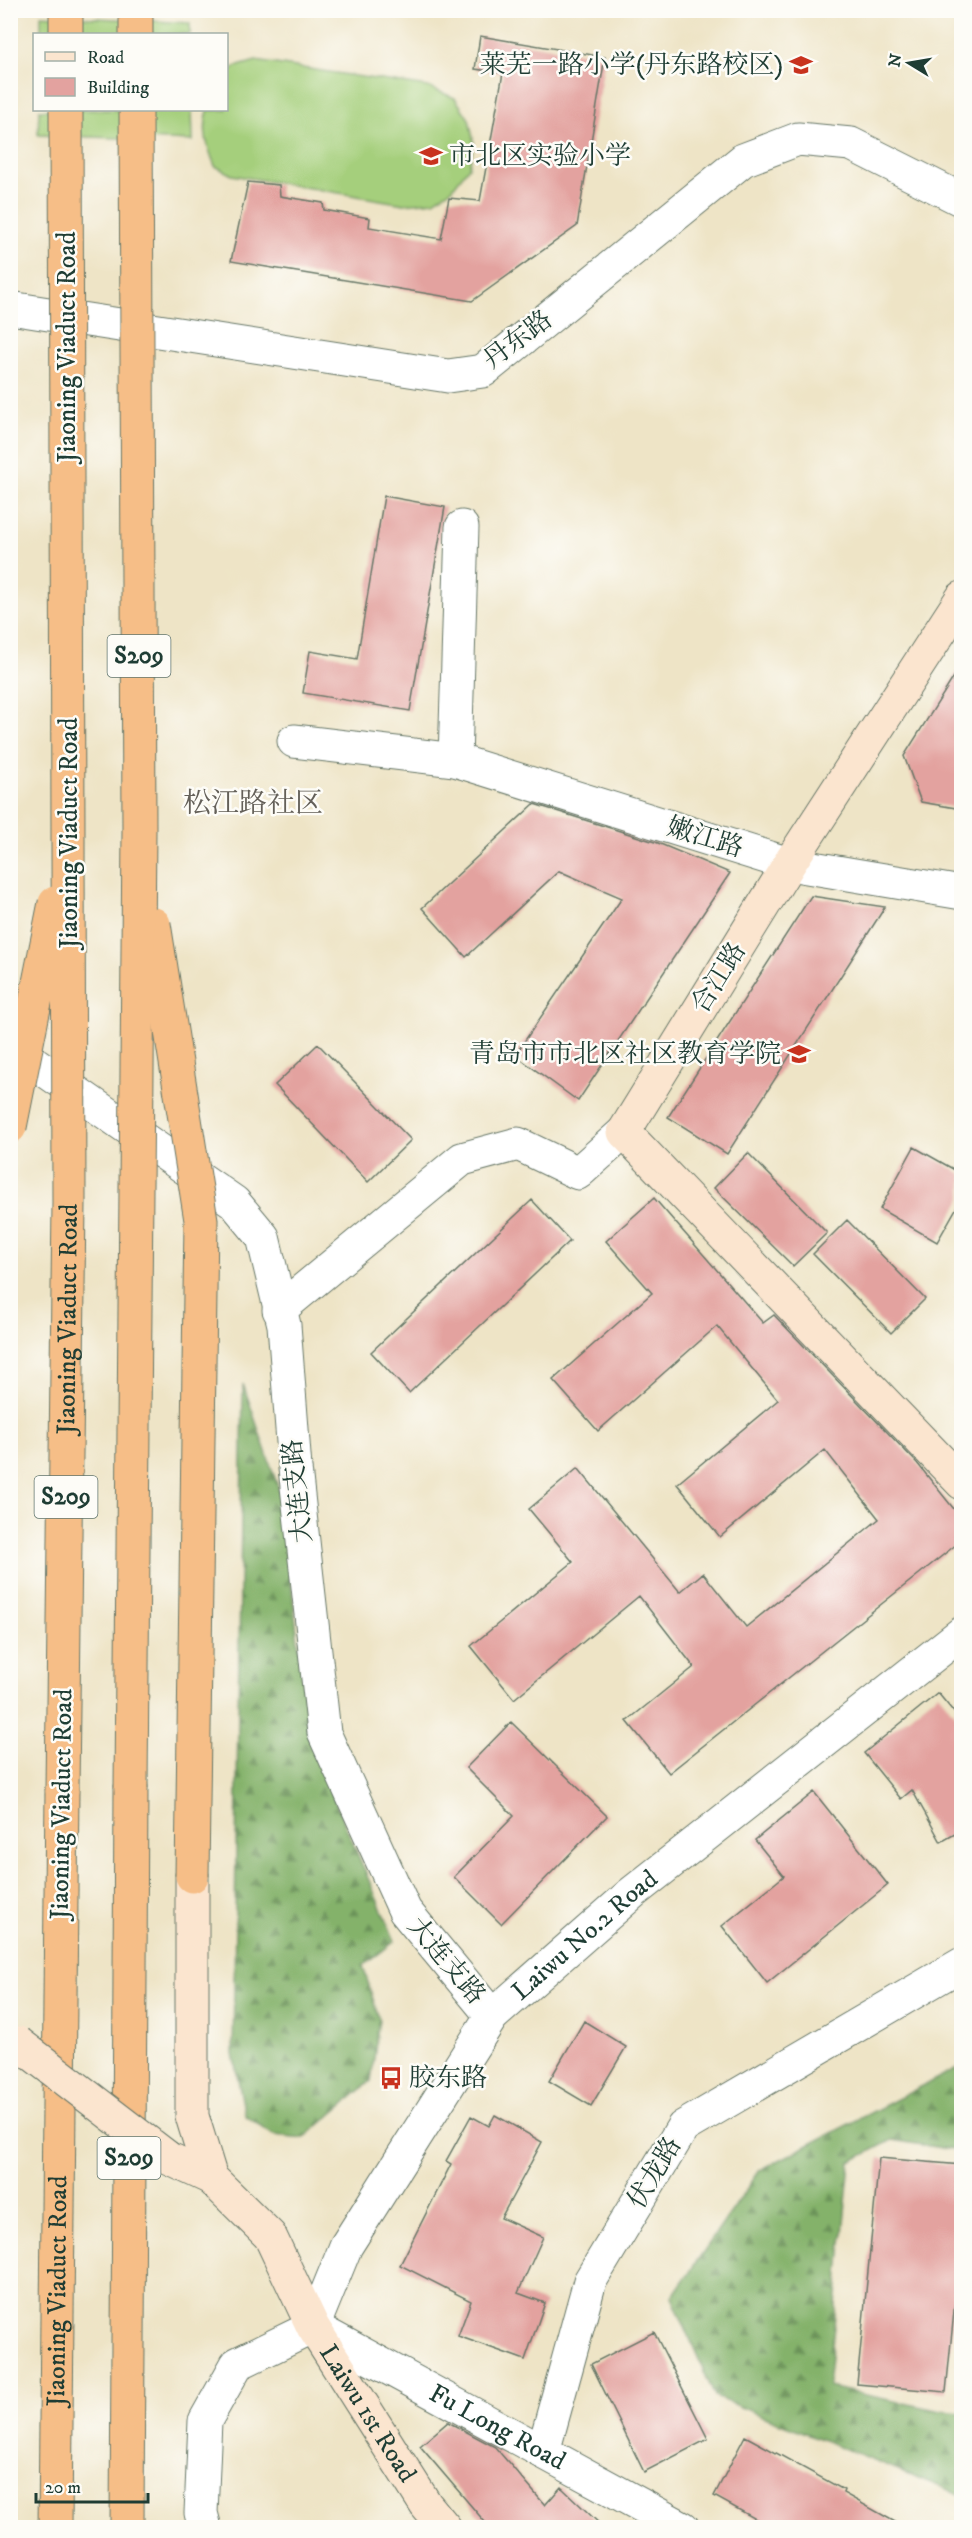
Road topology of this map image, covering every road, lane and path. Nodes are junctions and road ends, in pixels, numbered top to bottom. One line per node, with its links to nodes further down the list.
1 (66, 10): 3 (highway)
2 (136, 10): 4 (highway)
3 (66, 33)
4 (136, 33)
5 (66, 111): 14 (highway, Jiaoning Viaduct Road / S209, bridge)
6 (136, 111): 13 (highway, S209, bridge)
7 (962, 200): 8 (street, 丹东路)
8 (10, 308)
9 (462, 527): 12 (street)
10 (962, 598): 15 (street, 合江路)
11 (294, 741): 12 (street, 嫩江路)
12 (455, 760): 15 (street, 嫩江路)
13 (140, 830): 23 (highway, bridge); 31 (highway, S209, bridge)
14 (69, 831): 18 (highway, bridge); 30 (highway, Jiaoning Viaduct Road / S209, bridge)
15 (789, 864): 16 (street, 嫩江路); 19 (street, 合江路)
16 (962, 893)
17 (10, 1046): 20 (street, 大连支路)
18 (10, 1127)
19 (624, 1132): 20 (street); 21 (street)
20 (279, 1310): 25 (street, 大连支路)
21 (962, 1482)
22 (962, 1633): 25 (street, Laiwu No.2 Road)
23 (192, 1876): 27 (street)
24 (962, 1964): 29 (street, 伏龙路)
25 (492, 2016): 28 (street, Laiwu No.2 Road)
26 (14, 2041): 27 (street, bridge)
27 (211, 2178): 28 (street, Laiwu 1st Road)
28 (313, 2327): 29 (street, Fu Long Road); 32 (street); 33 (street, Laiwu 1st Road)
29 (543, 2452): 34 (street, Fu Long Road)
30 (55, 2528)
31 (127, 2528)
32 (205, 2528)
33 (445, 2528)
34 (683, 2528)

